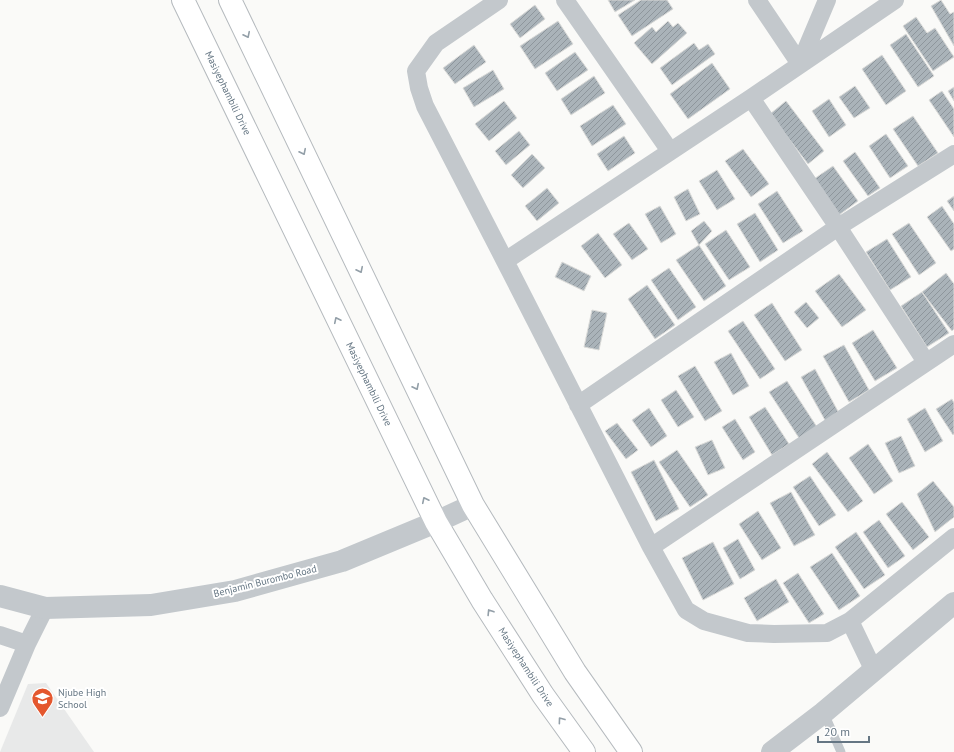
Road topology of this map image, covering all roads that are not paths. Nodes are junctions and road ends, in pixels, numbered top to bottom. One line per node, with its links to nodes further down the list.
1 (183, 0): 18 (main road, Masiyephambili Drive, one-way to 1)
2 (230, 0): 17 (main road, one-way to 17)
3 (499, 0): 13 (street)
4 (565, 0): 10 (street)
5 (756, 0): 8 (street)
6 (827, 0): 8 (street)
7 (895, 0): 8 (street)
8 (800, 64): 9 (street)
9 (751, 98): 10 (street); 12 (street)
10 (670, 151): 13 (street)
11 (954, 154): 12 (street)
12 (838, 227): 15 (street); 16 (street)
13 (505, 261): 16 (street)
14 (954, 344): 15 (street)
15 (926, 362): 20 (street)
16 (578, 405): 20 (street)
17 (473, 505): 18 (street, Benjamin Burombo Road); 31 (main road)
18 (436, 522): 23 (street, Benjamin Burombo Road); 30 (main road, Masiyephambili Drive, one-way to 18)
19 (954, 537): 24 (street)
20 (651, 548): 24 (street)
21 (0, 596): 23 (street, Benjamin Burombo Road)
22 (954, 603): 27 (street)
23 (45, 608): 26 (street)
24 (850, 621): 27 (street)
25 (0, 635): 26 (street)
26 (27, 644): 28 (street)
27 (874, 671): 29 (street)
28 (0, 708)
29 (823, 713): 32 (street); 33 (lane)
30 (584, 752)
31 (631, 752)
32 (772, 752)
33 (841, 752)

